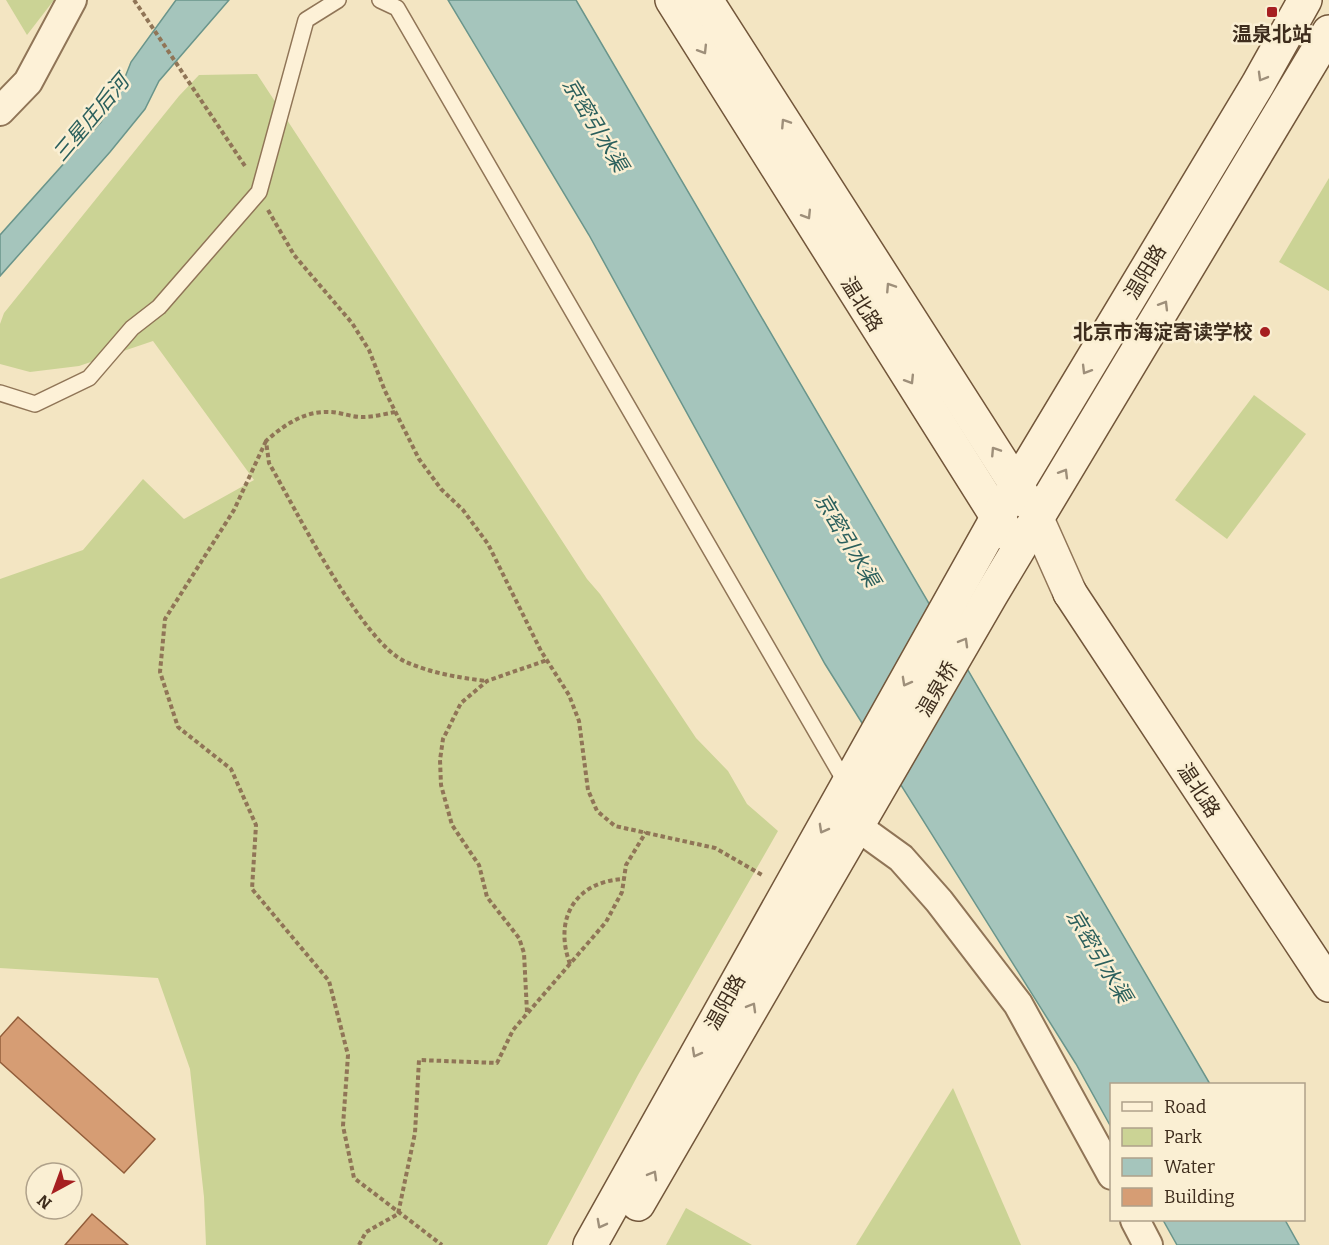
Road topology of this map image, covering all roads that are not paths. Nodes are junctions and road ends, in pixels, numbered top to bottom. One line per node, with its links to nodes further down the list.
1 (72, 0): 8 (street)
2 (339, 0): 9 (lane)
3 (380, 0): 17 (lane)
4 (672, 0): 11 (main road, 温北路, one-way to 11)
5 (706, 0): 10 (main road, 温北路, one-way to 5)
6 (1305, 0): 10 (main road, 温阳路, one-way to 10)
7 (1329, 32): 12 (main road, 温阳路, one-way to 7)
8 (0, 111)
9 (0, 393)
10 (1017, 484): 11 (main road, 温阳路); 12 (main road, 温北路)
11 (997, 518): 13 (main road, 温北路); 14 (main road, 温阳路)
12 (1037, 519): 13 (main road, 温阳路); 15 (main road, 温北路)
13 (1018, 549): 15 (main road, 温北路); 16 (main road, 温阳路)
14 (965, 575): 17 (main road, 温泉桥, one-way to 17)
15 (1070, 593): 20 (main road, 温北路)
16 (991, 595): 18 (main road, 温泉桥, one-way to 16)
17 (855, 772): 23 (main road, 温阳路, one-way to 23)
18 (883, 784): 19 (main road, 温阳路)
19 (858, 827): 21 (street); 24 (main road, 温阳路, one-way to 19)
20 (1329, 986)
21 (1110, 1171)
22 (1136, 1221): 25 (street)
23 (590, 1245)
24 (616, 1245)
25 (1148, 1245)

